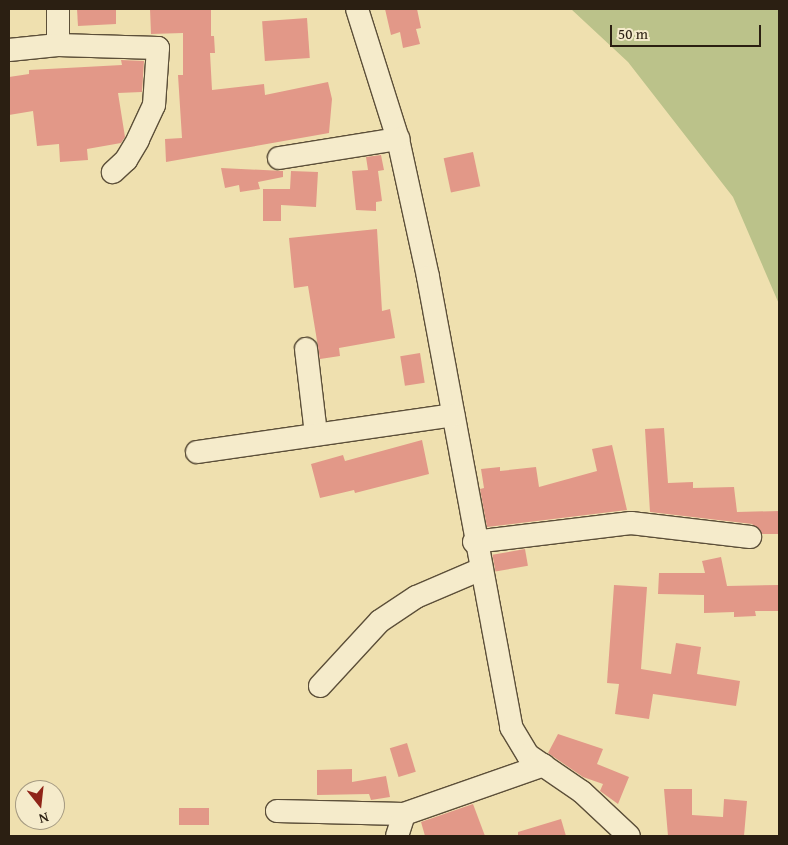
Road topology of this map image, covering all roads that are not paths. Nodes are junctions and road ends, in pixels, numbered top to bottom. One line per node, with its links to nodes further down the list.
1 (58, 9): 3 (street)
2 (357, 9): 5 (street)
3 (58, 45): 4 (street); 7 (street)
4 (9, 50)
5 (398, 139): 6 (street); 9 (street)
6 (279, 158)
7 (113, 172)
8 (306, 349): 10 (street)
9 (453, 415): 10 (street); 13 (street)
10 (316, 434): 11 (street)
11 (197, 452)
12 (750, 537): 13 (street)
13 (474, 542): 14 (street)
14 (479, 570): 15 (street); 16 (street)
15 (320, 686)
16 (544, 765): 18 (street); 20 (street)
17 (277, 811): 18 (street)
18 (404, 814): 19 (street)
19 (397, 836)
20 (629, 836)

